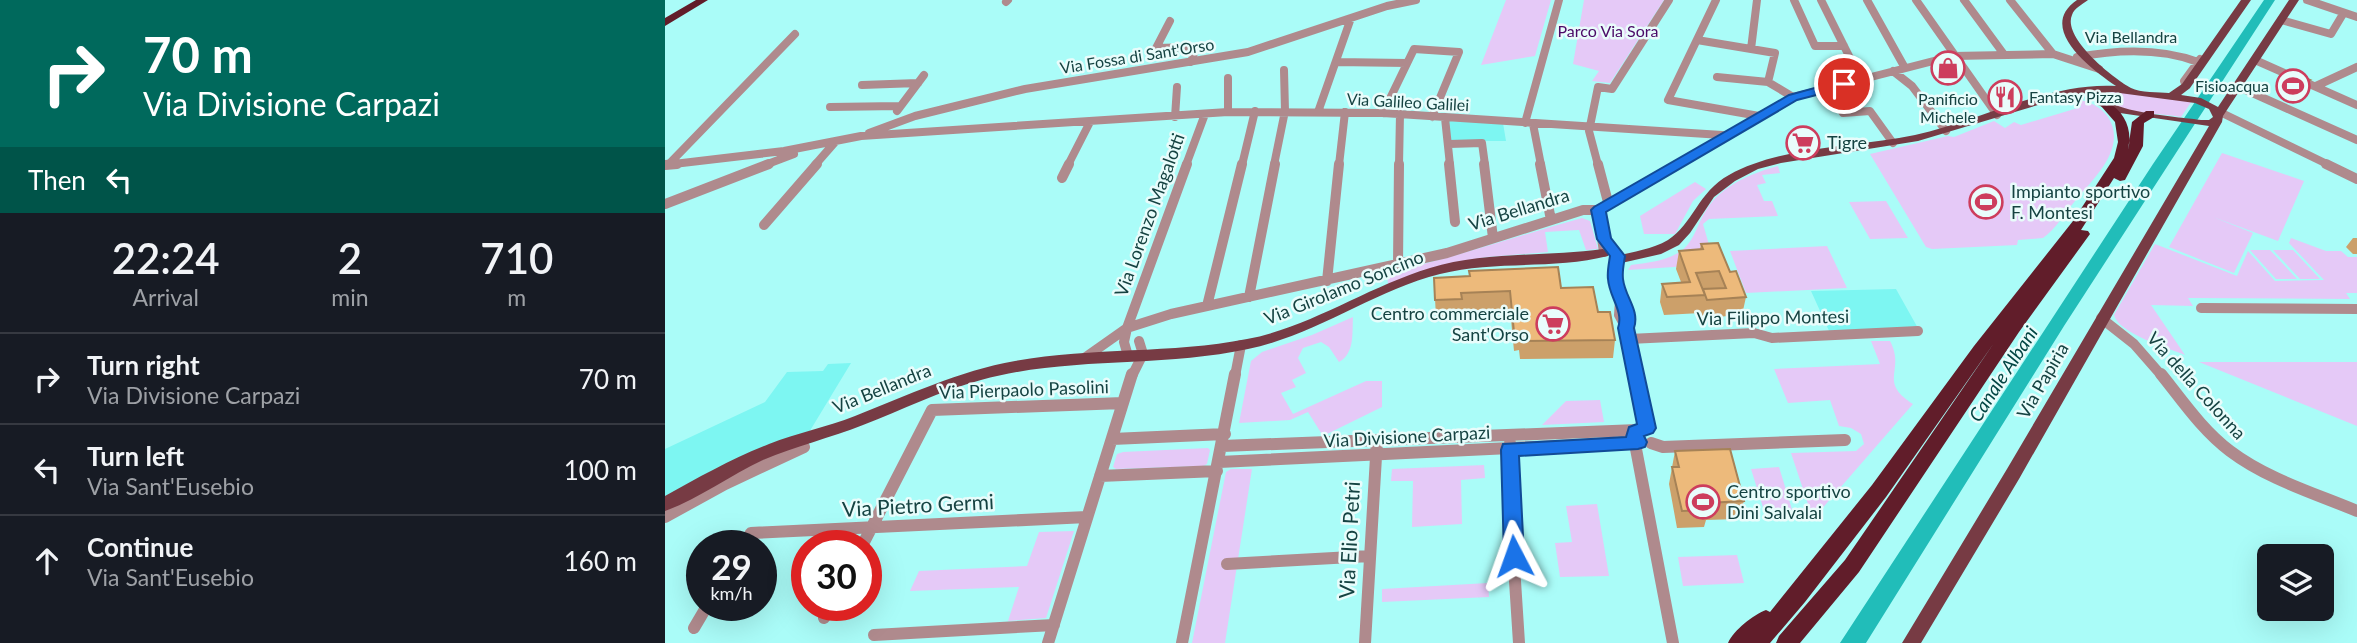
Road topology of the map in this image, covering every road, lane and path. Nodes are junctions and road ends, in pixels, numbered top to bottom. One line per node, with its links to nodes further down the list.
1 (691, 0): 19 (highway)
2 (703, 0): 24 (highway)
3 (1416, 0): 21 (street, Via Fossa di Sant'Orso)
4 (1559, 0): 83 (street)
5 (1669, 0): 85 (street)
6 (1716, 0): 27 (street)
7 (1757, 0): 29 (street)
8 (1794, 0): 28 (street)
9 (1821, 0): 28 (street)
10 (1867, 0): 41 (street)
11 (1916, 0): 33 (street)
12 (1964, 0): 30 (street)
13 (2010, 0): 31 (street)
14 (2083, 0): 32 (main road)
15 (2246, 0): 26 (main road)
16 (2294, 0): 22 (main road, Via Papiria)
17 (2307, 0): 20 (street)
18 (2351, 0): 22 (street)
19 (665, 15)
20 (2357, 17)
21 (1351, 18): 36 (street, Via Fossa di Sant'Orso); 37 (street)
22 (2281, 20): 35 (main road, Via Papiria)
23 (1170, 21): 36 (street)
24 (665, 23)
25 (796, 34): 95 (street)
26 (2223, 34): 38 (street); 52 (main road)
27 (1697, 40): 29 (street); 76 (street)
28 (1844, 46): 48 (street)
29 (1751, 49): 49 (street)
30 (2003, 53): 31 (street, Via Bellandra); 33 (street, Via Bellandra)
31 (2053, 54): 34 (street, Via Bellandra)
32 (2085, 55): 34 (street, Via Bellandra); 38 (street, Via Bellandra); 44 (main road)
33 (1953, 57): 41 (street, Via Bellandra); 75 (street)
34 (2063, 57): 44 (street, Via Bellandra)
35 (2255, 60): 53 (main road, Via Papiria); 54 (street)
36 (1191, 62): 84 (street, Via Fossa di Sant'Orso)
37 (1336, 62): 39 (street); 68 (street)
38 (2198, 62): 52 (street)
39 (1407, 63): 71 (street); 79 (street)
40 (2357, 67): 54 (street)
41 (1905, 68): 43 (street, Via Bellandra)
42 (1285, 70): 67 (street)
43 (1893, 71): 48 (street, Via Bellandra); 86 (street)
44 (2104, 73): 57 (main road); 59 (main road)
45 (924, 75): 50 (street)
46 (1717, 77): 49 (street)
47 (1228, 78): 69 (street)
48 (1861, 80): 56 (street, Via Bellandra)
49 (1768, 82): 60 (street)
50 (918, 83): 51 (street); 64 (street)
51 (862, 85)
52 (2186, 86): 61 (main road)
53 (2239, 86): 77 (main road, Via Papiria); 90 (street)
54 (2315, 86): 62 (street)
55 (1177, 87): 78 (street)
56 (1827, 88): 60 (street, Via Bellandra); 92 (street)
57 (2105, 90): 58 (main road, Via Girolamo Soncino); 59 (main road, Via Girolamo Soncino); 63 (main road)
58 (2066, 94): 63 (main road); 75 (main road, Via Girolamo Soncino)
59 (2140, 94): 61 (main road, Via Girolamo Soncino)
60 (1793, 97): 76 (street, Via Bellandra)
61 (2171, 97): 77 (main road, Via Girolamo Soncino)
62 (2357, 104)
63 (2105, 105): 74 (main road); 116 (highway)
64 (899, 106): 65 (street); 84 (street)
65 (830, 107)
66 (1255, 111): 67 (street, Via Galileo Galilei); 69 (street, Via Galileo Galilei); 109 (street)
67 (1285, 111): 68 (street, Via Galileo Galilei); 108 (street)
68 (1318, 111): 70 (street, Via Galileo Galilei)
69 (1229, 112): 72 (street, Via Galileo Galilei)
70 (1345, 112): 71 (street, Via Galileo Galilei); 107 (street)
71 (1383, 113): 73 (street, Via Galileo Galilei)
72 (1205, 114): 78 (street, Via Galileo Galilei); 113 (street, Via Lorenzo Magalotti)
73 (1400, 114): 79 (street, Via Galileo Galilei); 106 (street)
74 (2150, 114): 81 (main road); 116 (highway)
75 (1997, 115): 86 (main road, Via Girolamo Soncino)
76 (1759, 116): 88 (street, Via Bellandra)
77 (2219, 116): 81 (main road); 89 (main road, Via Papiria); 97 (street)
78 (1175, 117): 82 (street, Via Galileo Galilei)
79 (1432, 117): 80 (street, Via Galileo Galilei)
80 (1445, 118): 83 (street, Via Galileo Galilei); 93 (street)
81 (2183, 120): 89 (main road)
82 (1090, 122): 87 (street, Via Galileo Galilei); 96 (street)
83 (1529, 124): 85 (street, Via Galileo Galilei); 101 (street)
84 (887, 125): 87 (street, Via Fossa di Sant'Orso)
85 (1590, 127): 88 (street, Via Galileo Galilei); 98 (street)
86 (1945, 131): 92 (main road, Via Girolamo Soncino)
87 (861, 136): 91 (street, Via Galileo Galilei)
88 (1724, 136): 98 (street, Via Bellandra)
89 (2208, 138): 112 (main road, Via Papiria)
90 (2357, 140)
91 (837, 141): 94 (street, Via Galileo Galilei); 103 (street)
92 (1893, 143): 105 (main road, Via Girolamo Soncino)
93 (1449, 144): 102 (street); 104 (street)
94 (813, 146): 95 (street, Via Galileo Galilei); 99 (street)
95 (667, 165)
96 (1062, 178)
97 (2357, 179)
98 (1608, 202): 100 (street, Via Bellandra)
99 (665, 204)
100 (1598, 210): 101 (street, Via Bellandra); 105 (street)
101 (1551, 220): 104 (street, Via Bellandra)
102 (1455, 222)
103 (764, 225)
104 (1493, 238): 106 (street, Via Bellandra)
105 (1609, 254): 115 (street); 117 (main road, Via Girolamo Soncino)
106 (1398, 264): 107 (street, Via Bellandra)
107 (1327, 281): 108 (street, Via Bellandra)
108 (1249, 298): 109 (street, Via Bellandra)
109 (1207, 306): 113 (street, Via Bellandra)
110 (2201, 307): 111 (street)
111 (2357, 309)
112 (2099, 322): 134 (street, Via della Colonna); 155 (main road, Via Papiria)
113 (1127, 328): 118 (street); 118 (street, Via Lorenzo Magalotti); 119 (street)
114 (1918, 331): 115 (street, Via Filippo Montesi)
115 (1627, 333): 122 (street)
116 (1997, 339): 142 (highway); 154 (highway)
117 (1241, 345): 118 (main road, Via Girolamo Soncino); 124 (street)
118 (1137, 350): 119 (main road, Via Bellandra); 120 (street)
119 (1083, 359): 132 (main road, Via Bellandra)
120 (1123, 403): 123 (street); 137 (street, Via Pierpaolo Pasolini)
121 (1510, 434): 122 (street, Via Divisione Carpazi); 125 (street, Via Divisione Carpazi); 128 (street)
122 (1645, 438): 126 (street); 128 (street, Via Divisione Carpazi); 151 (street)
123 (1112, 439): 124 (street, Via Divisione Carpazi); 131 (street)
124 (1223, 440): 125 (street, Via Divisione Carpazi); 130 (street)
125 (1377, 440): 129 (street, Via Elio Petri)
126 (1845, 440)
127 (804, 447): 132 (street, Via Bellandra)
128 (1510, 450): 129 (street, Via Divisione Carpazi); 150 (street)
129 (1376, 455): 130 (street, Via Divisione Carpazi); 140 (street, Via Elio Petri)
130 (1218, 467): 131 (street, Via Divisione Carpazi); 148 (street)
131 (1100, 476): 136 (street)
132 (689, 497): 133 (main road, Via Bellandra); 135 (street, Via Bellandra)
133 (665, 504)
134 (2357, 511)
135 (665, 517)
136 (1087, 517): 137 (street, Via Pietro Germi); 144 (street)
137 (871, 527): 138 (street); 139 (street, Via Pietro Germi)
138 (870, 530)
139 (777, 532)
140 (1370, 556): 141 (street); 149 (street, Via Elio Petri)
141 (1227, 564)
142 (1798, 596): 152 (highway); 153 (highway)
143 (698, 621): 145 (street)
144 (1054, 625): 146 (street); 147 (street)
145 (694, 628)
146 (874, 635)
147 (1048, 643)
148 (1182, 643)
149 (1365, 643)
150 (1519, 643)
151 (1673, 643)
152 (1739, 643)
153 (1756, 643)
154 (1787, 643)
155 (1910, 643)

